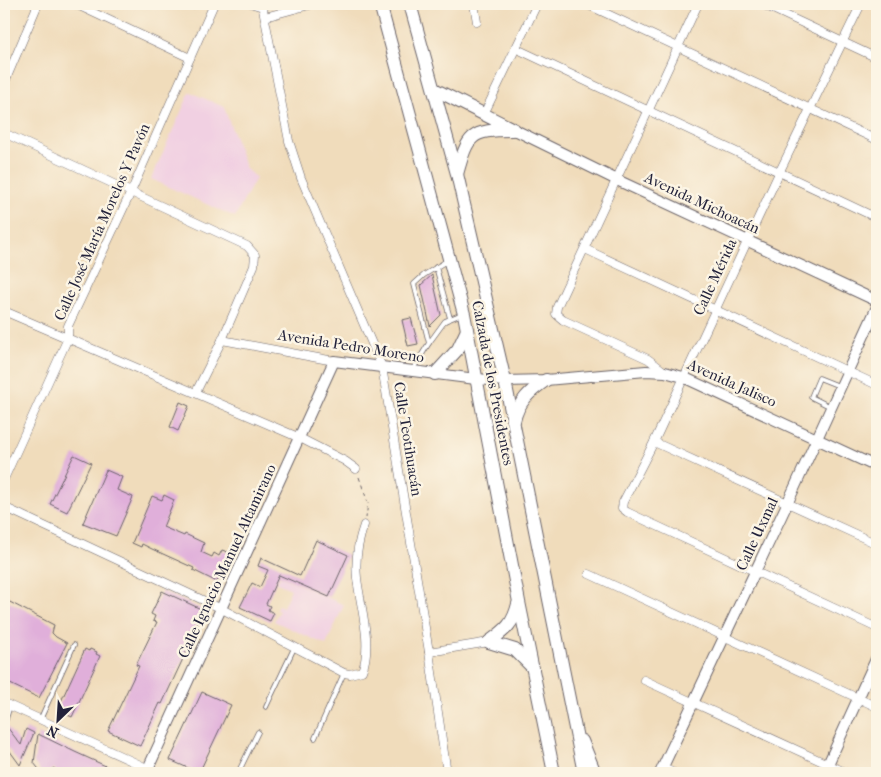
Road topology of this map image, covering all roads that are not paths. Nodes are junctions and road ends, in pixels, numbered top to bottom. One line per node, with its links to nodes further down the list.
1 (38, 4): 22 (street)
2 (75, 4): 20 (street)
3 (214, 4): 20 (street, Calle José María Morelos Y Pavón)
4 (253, 4): 14 (street)
5 (312, 4): 15 (street)
6 (380, 4): 37 (highway, Calzada de los Presidentes)
7 (410, 4): 23 (highway, Calzada de los Presidentes)
8 (474, 4): 16 (street)
9 (537, 4): 19 (street)
10 (586, 4): 18 (street)
11 (698, 4): 18 (street)
12 (762, 4): 17 (street)
13 (861, 4): 17 (street, Calle Mérida)
14 (262, 5): 15 (street, Calle Teotihuacán)
15 (265, 17): 50 (street, Calle Teotihuacán)
16 (477, 22)
17 (842, 42): 21 (street); 24 (street, Calle Mérida)
18 (678, 46): 24 (street); 25 (street)
19 (515, 48): 25 (street); 26 (street)
20 (190, 58): 33 (street, Calle José María Morelos Y Pavón)
21 (877, 58)
22 (4, 84)
23 (434, 89): 26 (highway); 31 (highway, Calzada de los Presidentes)
24 (810, 109): 29 (street); 30 (street, Calle Mérida)
25 (649, 111): 30 (street); 32 (street)
26 (484, 114): 27 (highway)
27 (515, 130): 31 (highway); 32 (street, Avenida Michoacán)
28 (4, 133): 33 (street)
29 (877, 140)
30 (779, 173): 34 (street); 35 (street, Calle Mérida)
31 (456, 174): 58 (highway, Calzada de los Presidentes)
32 (617, 180): 35 (street, Avenida Michoacán); 36 (street)
33 (131, 192): 46 (street, Calle José María Morelos Y Pavón); 47 (street)
34 (877, 218)
35 (747, 241): 39 (street, Avenida Michoacán); 42 (street, Calle Mérida)
36 (585, 249): 42 (street); 53 (street)
37 (450, 259): 38 (lane); 43 (highway, Calzada de los Presidentes)
38 (436, 267): 44 (lane); 48 (lane)
39 (877, 301)
40 (877, 307): 52 (street, Calle Uxmal)
41 (4, 311): 46 (street)
42 (715, 311): 52 (street); 55 (street, Calle Mérida)
43 (464, 314): 44 (lane); 45 (highway, Calzada de los Presidentes)
44 (450, 318): 48 (lane)
45 (468, 330): 54 (highway); 56 (highway, Calzada de los Presidentes)
46 (68, 338): 61 (street); 69 (street, Calle José María Morelos Y Pavón)
47 (222, 340): 49 (street, Avenida Pedro Moreno); 61 (street)
48 (429, 343): 51 (lane)
49 (334, 361): 50 (street, Avenida Pedro Moreno); 64 (street, Calle Ignacio Manuel Altamirano)
50 (382, 367): 51 (street, Avenida Pedro Moreno); 83 (street, Calle Teotihuacán)
51 (412, 371): 54 (street, Avenida Pedro Moreno)
52 (848, 371): 59 (street); 60 (street, Calle Uxmal)
53 (664, 372): 55 (street, Avenida Jalisco); 57 (street, Avenida Jalisco)
54 (435, 374): 56 (street, Avenida Pedro Moreno)
55 (683, 377): 65 (street, Avenida Jalisco); 66 (street, Calle Mérida)
56 (476, 379): 58 (street, Avenida Pedro Moreno); 76 (highway, Calzada de los Presidentes)
57 (546, 380): 58 (street, Avenida Jalisco); 63 (highway)
58 (505, 381): 63 (highway, Calzada de los Presidentes)
59 (877, 385)
60 (841, 387): 62 (street, Calle Uxmal); 62 (lane)
61 (196, 392): 64 (street)
62 (832, 407): 65 (street, Calle Uxmal)
63 (513, 423): 95 (highway, Calzada de los Presidentes)
64 (300, 438): 68 (street); 77 (street, Calle Ignacio Manuel Altamirano)
65 (818, 438): 67 (street, Avenida Jalisco); 70 (street, Calle Uxmal)
66 (654, 442): 70 (street); 74 (street, Calle Mérida)
67 (877, 466)
68 (356, 469)
69 (4, 479)
70 (788, 502): 73 (street); 74 (street, Calle Uxmal)
71 (4, 508): 77 (street)
72 (364, 524): 86 (street)
73 (877, 544)
74 (756, 571): 78 (street); 79 (street, Calle Uxmal)
75 (590, 574): 79 (street)
76 (519, 602): 80 (highway); 85 (highway, Calzada de los Presidentes)
77 (222, 609): 82 (street); 99 (street, Calle Ignacio Manuel Altamirano)
78 (877, 628)
79 (725, 637): 88 (street); 89 (street, Calle Uxmal)
80 (489, 642): 83 (street); 85 (highway)
81 (74, 645): 93 (lane)
82 (295, 646): 86 (street); 91 (lane)
83 (429, 652): 103 (street, Calle Teotihuacán)
84 (877, 657): 88 (street)
85 (533, 669): 104 (highway, Calzada de los Presidentes)
86 (347, 673): 97 (lane)
87 (644, 680): 89 (street)
88 (859, 698): 92 (street); 98 (street)
89 (694, 702): 98 (street); 100 (street, Calle Uxmal)
90 (7, 705): 93 (street); 94 (lane)
91 (266, 707)
92 (877, 707)
93 (40, 720): 99 (street)
94 (4, 724)
95 (575, 728): 105 (highway, Calzada de los Presidentes); 106 (highway)
96 (258, 732): 102 (lane)
97 (315, 738)
98 (827, 769): 108 (street)
99 (147, 771): 101 (street)
100 (662, 771): 107 (street)
101 (158, 773)
102 (238, 773)
103 (447, 773)
104 (554, 773)
105 (584, 773)
106 (595, 773)
107 (674, 773)
108 (847, 773)

